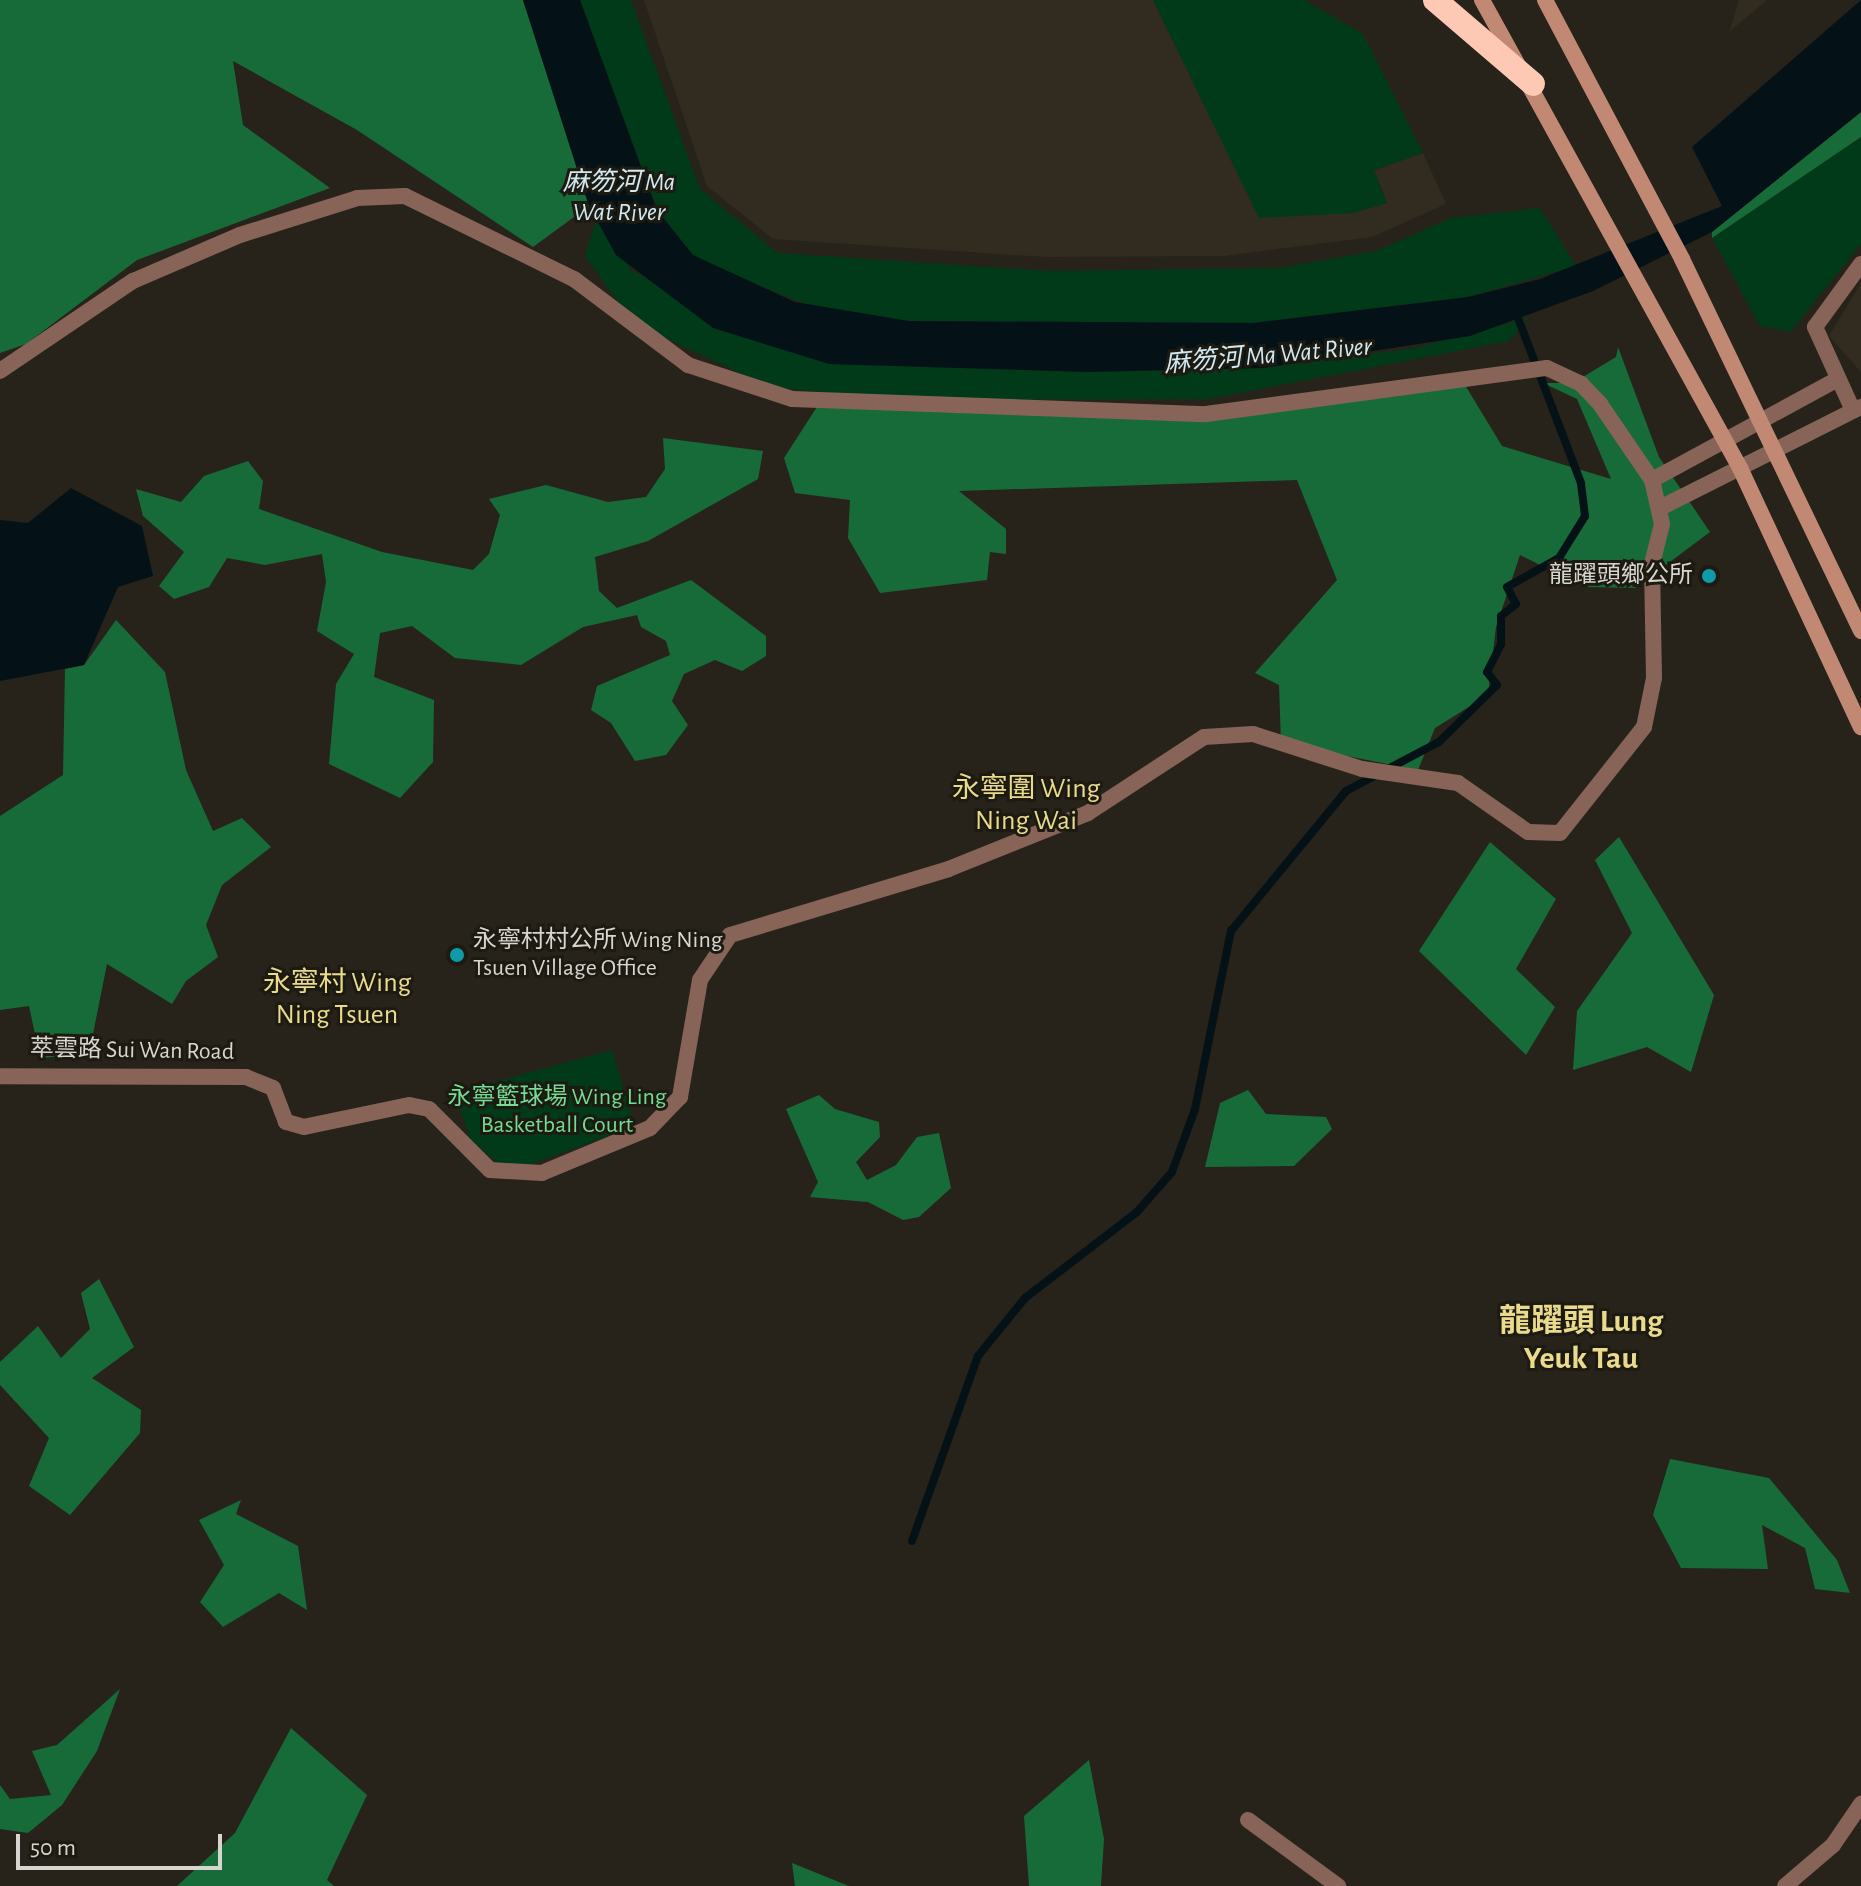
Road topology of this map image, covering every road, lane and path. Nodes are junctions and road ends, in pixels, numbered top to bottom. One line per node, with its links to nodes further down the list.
1 (1435, 0): 4 (highway)
2 (1482, 0): 4 (main road)
3 (1545, 0): 9 (main road)
4 (1533, 84): 10 (main road)
5 (1861, 264): 7 (street)
6 (0, 371): 13 (street, 萃雲路 Sui Wan Road)
7 (1838, 379): 8 (street); 9 (street)
8 (1856, 407): 11 (street)
9 (1761, 422): 10 (street); 11 (main road)
10 (1726, 442): 12 (main road); 13 (street)
11 (1774, 448): 12 (street); 15 (main road)
12 (1740, 468): 14 (street); 16 (main road)
13 (1652, 480): 14 (street, 萃雲路 Sui Wan Road)
14 (1660, 508): 17 (street, 萃雲路 Sui Wan Road)
15 (1861, 631)
16 (1861, 727)
17 (0, 1076)
18 (1861, 1804): 21 (street)
19 (1248, 1820): 20 (street)
20 (1338, 1886)
21 (1785, 1886)

